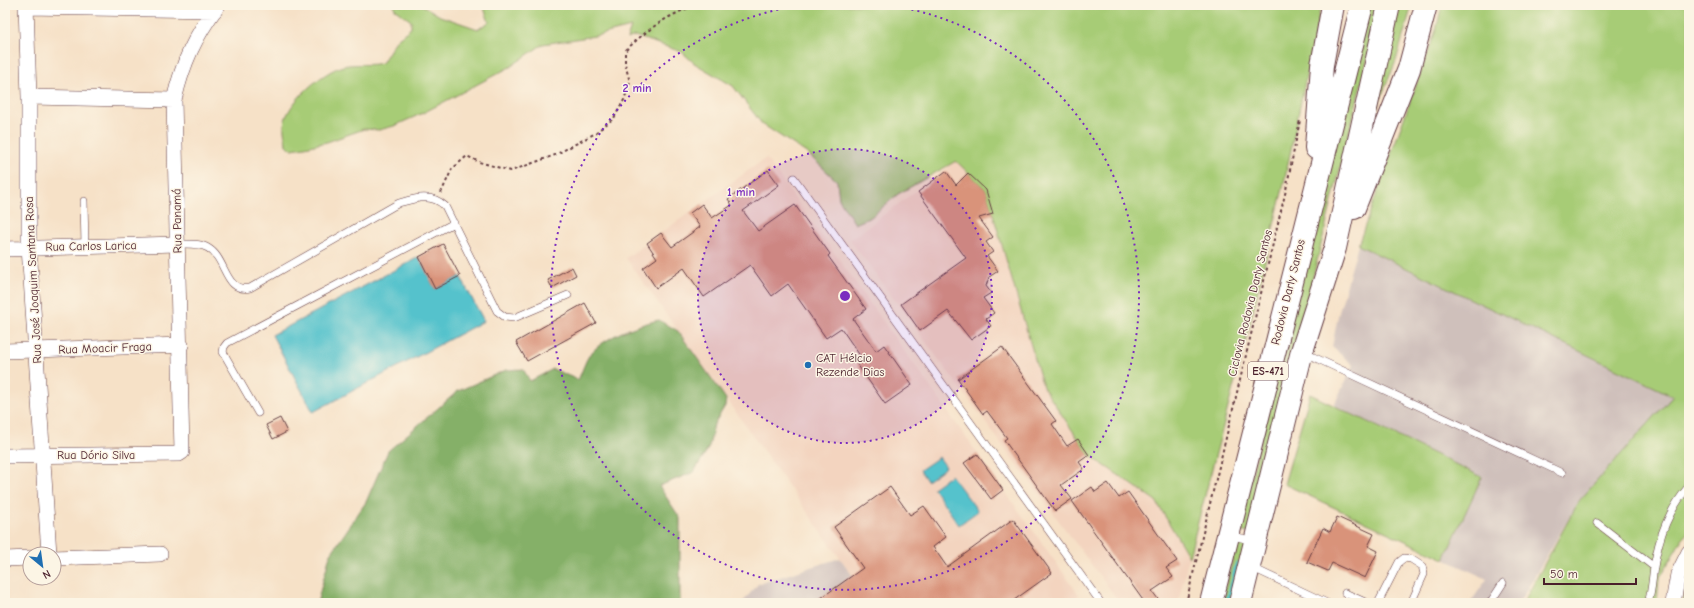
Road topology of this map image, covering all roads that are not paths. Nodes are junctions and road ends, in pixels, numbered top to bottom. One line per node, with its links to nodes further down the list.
1 (1333, 5): 10 (main road)
2 (1362, 5): 10 (main road, Rodovia Darly Santos / ES-471)
3 (1389, 5): 16 (main road, ES-471)
4 (1426, 5): 16 (main road)
5 (26, 6): 6 (street); 7 (street, Rua José Joaquim Santana Rosa)
6 (217, 7): 8 (street, Rua Panamá)
7 (28, 98): 8 (street); 15 (street, Rua José Joaquim Santana Rosa)
8 (174, 100): 13 (street, Rua Panamá)
9 (794, 178): 42 (lane)
10 (1314, 191): 30 (main road, Rodovia Darly Santos / ES-471)
11 (84, 201): 14 (lane)
12 (454, 223): 13 (lane); 18 (lane); 23 (lane)
13 (177, 244): 14 (street, Rua Carlos Larica); 19 (street, Rua Panamá)
14 (84, 246): 15 (street, Rua Carlos Larica)
15 (29, 247): 17 (street, Rua Carlos Larica); 20 (street, Rua José Joaquim Santana Rosa)
16 (1335, 248): 22 (main road, ES-471)
17 (5, 249)
18 (568, 295)
19 (180, 345): 20 (street, Rua Moacir Fraga); 24 (street, Rua Panamá)
20 (35, 350): 21 (street, Rua Moacir Fraga); 25 (street, Rua José Joaquim Santana Rosa)
21 (5, 351)
22 (1302, 352): 27 (lane); 31 (main road, ES-471)
23 (258, 413)
24 (183, 449): 25 (street, Rua Dório Silva)
25 (43, 455): 26 (street, Rua Dório Silva); 32 (street, Rua José Joaquim Santana Rosa)
26 (5, 456)
27 (1562, 473)
28 (1689, 486): 39 (lane)
29 (1597, 523): 39 (lane)
30 (1228, 535): 31 (lane); 43 (main road, Rodovia Darly Santos / ES-471)
31 (1255, 541): 38 (main road, ES-471)
32 (49, 546)
33 (1689, 552): 51 (street)
34 (160, 554): 36 (street)
35 (22, 558): 37 (street)
36 (62, 558)
37 (5, 559)
38 (1249, 566): 44 (main road, ES-471); 45 (lane)
39 (1654, 567): 50 (lane)
40 (1503, 583): 49 (lane)
41 (1346, 593): 46 (lane)
42 (1101, 603)
43 (1211, 603)
44 (1240, 603)
45 (1327, 603)
46 (1368, 603)
47 (1378, 603): 48 (lane)
48 (1411, 603)
49 (1490, 603)
50 (1648, 603)
51 (1674, 603)

